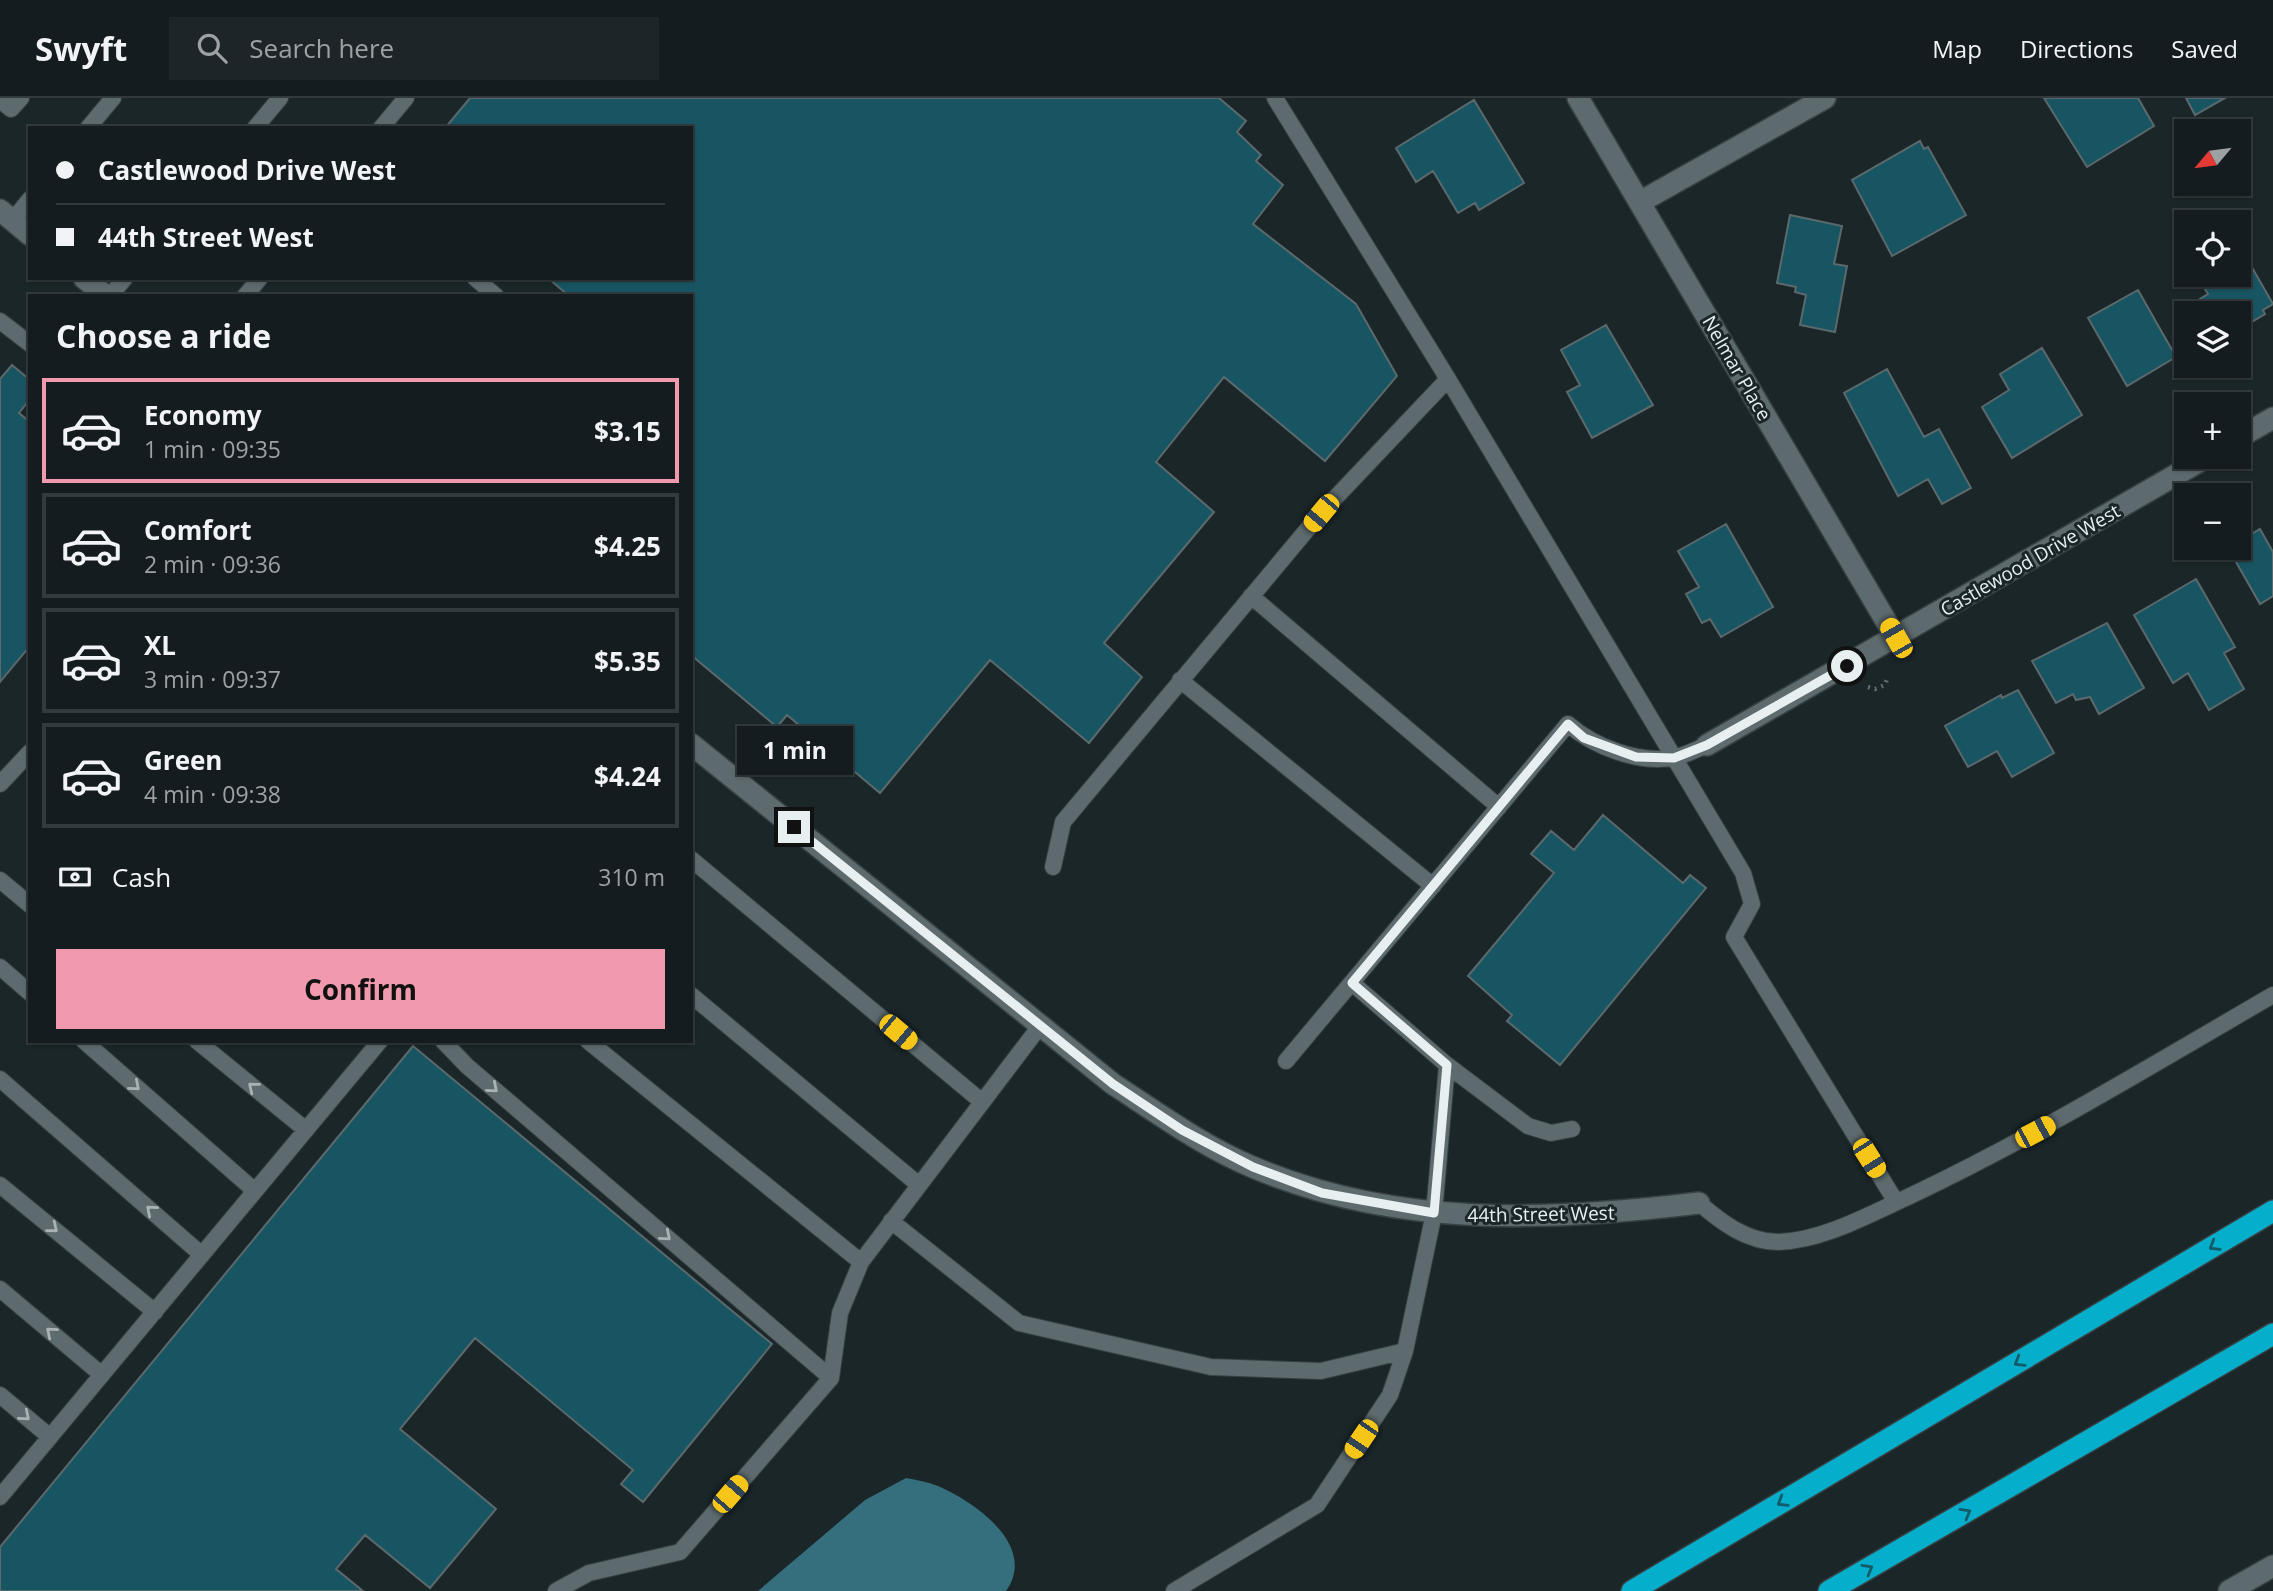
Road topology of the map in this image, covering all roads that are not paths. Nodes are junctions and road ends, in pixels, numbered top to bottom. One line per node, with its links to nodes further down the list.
1 (113, 98): 7 (lane)
2 (280, 98): 8 (lane)
3 (406, 98): 9 (lane)
4 (1275, 98): 24 (lane)
5 (1578, 98): 11 (street, Nelmar Place)
6 (1825, 98): 11 (street)
7 (90, 126)
8 (257, 126)
9 (383, 126)
10 (28, 200): 12 (lane)
11 (1640, 202): 29 (street, Nelmar Place)
12 (6, 216): 13 (street)
13 (28, 233)
14 (87, 280): 18 (street)
15 (123, 280): 19 (lane)
16 (258, 280): 20 (lane)
17 (477, 280): 21 (lane)
18 (105, 294)
19 (110, 294)
20 (247, 294)
21 (494, 294)
22 (0, 321): 23 (lane)
23 (28, 342)
24 (1448, 379): 28 (lane); 33 (lane)
25 (2273, 418): 26 (street)
26 (2251, 431)
27 (2186, 469): 29 (street, Castlewood Drive West)
28 (1251, 596): 30 (lane); 36 (lane)
29 (1896, 638): 31 (street, Castlewood Drive West)
30 (1180, 680): 38 (lane); 40 (lane)
31 (1707, 745): 33 (lane)
32 (693, 746): 47 (street, 44th Street West)
33 (1674, 758): 36 (lane); 62 (lane)
34 (27, 761): 35 (lane)
35 (0, 784)
36 (1499, 807): 40 (lane)
37 (693, 861): 56 (lane)
38 (1053, 867)
39 (0, 880): 41 (lane)
40 (1433, 886): 43 (lane)
41 (28, 903)
42 (0, 967): 44 (lane)
43 (1352, 983): 53 (lane); 54 (lane)
44 (28, 991)
45 (2273, 995): 62 (lane)
46 (693, 997): 60 (lane)
47 (1040, 1027): 56 (lane); 65 (street, 44th Street West)
48 (86, 1043): 61 (lane, one-way to 61)
49 (199, 1043): 58 (lane, one-way to 49)
50 (445, 1043): 75 (lane, one-way to 75)
51 (590, 1043): 68 (lane)
52 (372, 1044): 58 (lane)
53 (1286, 1061)
54 (1447, 1065): 57 (lane); 65 (lane)
55 (0, 1079): 67 (lane, one-way to 55)
56 (981, 1101): 60 (lane)
57 (1572, 1129)
58 (306, 1130): 61 (lane)
59 (0, 1185): 70 (lane, one-way to 70)
60 (919, 1185): 66 (lane)
61 (255, 1191): 67 (lane)
62 (1896, 1202): 63 (lane)
63 (1699, 1203): 65 (street, 44th Street West)
64 (2273, 1211): 83 (highway, one-way to 83)
65 (1434, 1213): 73 (lane)
66 (891, 1221): 68 (lane); 73 (lane)
67 (202, 1255): 70 (lane)
68 (861, 1262): 75 (lane)
69 (0, 1289): 74 (lane, one-way to 69)
70 (155, 1312): 74 (lane)
71 (2273, 1334): 77 (highway)
72 (2273, 1348): 77 (highway)
73 (1405, 1351): 82 (lane)
74 (102, 1376): 78 (lane)
75 (831, 1378): 81 (lane)
76 (0, 1395): 78 (lane, one-way to 78)
77 (2147, 1408): 84 (highway, one-way to 77)
78 (50, 1437): 79 (lane)
79 (0, 1497)
80 (2273, 1566): 85 (street)
81 (556, 1591)
82 (1174, 1591)
83 (1632, 1591)
84 (1829, 1591)
85 (2229, 1591)

